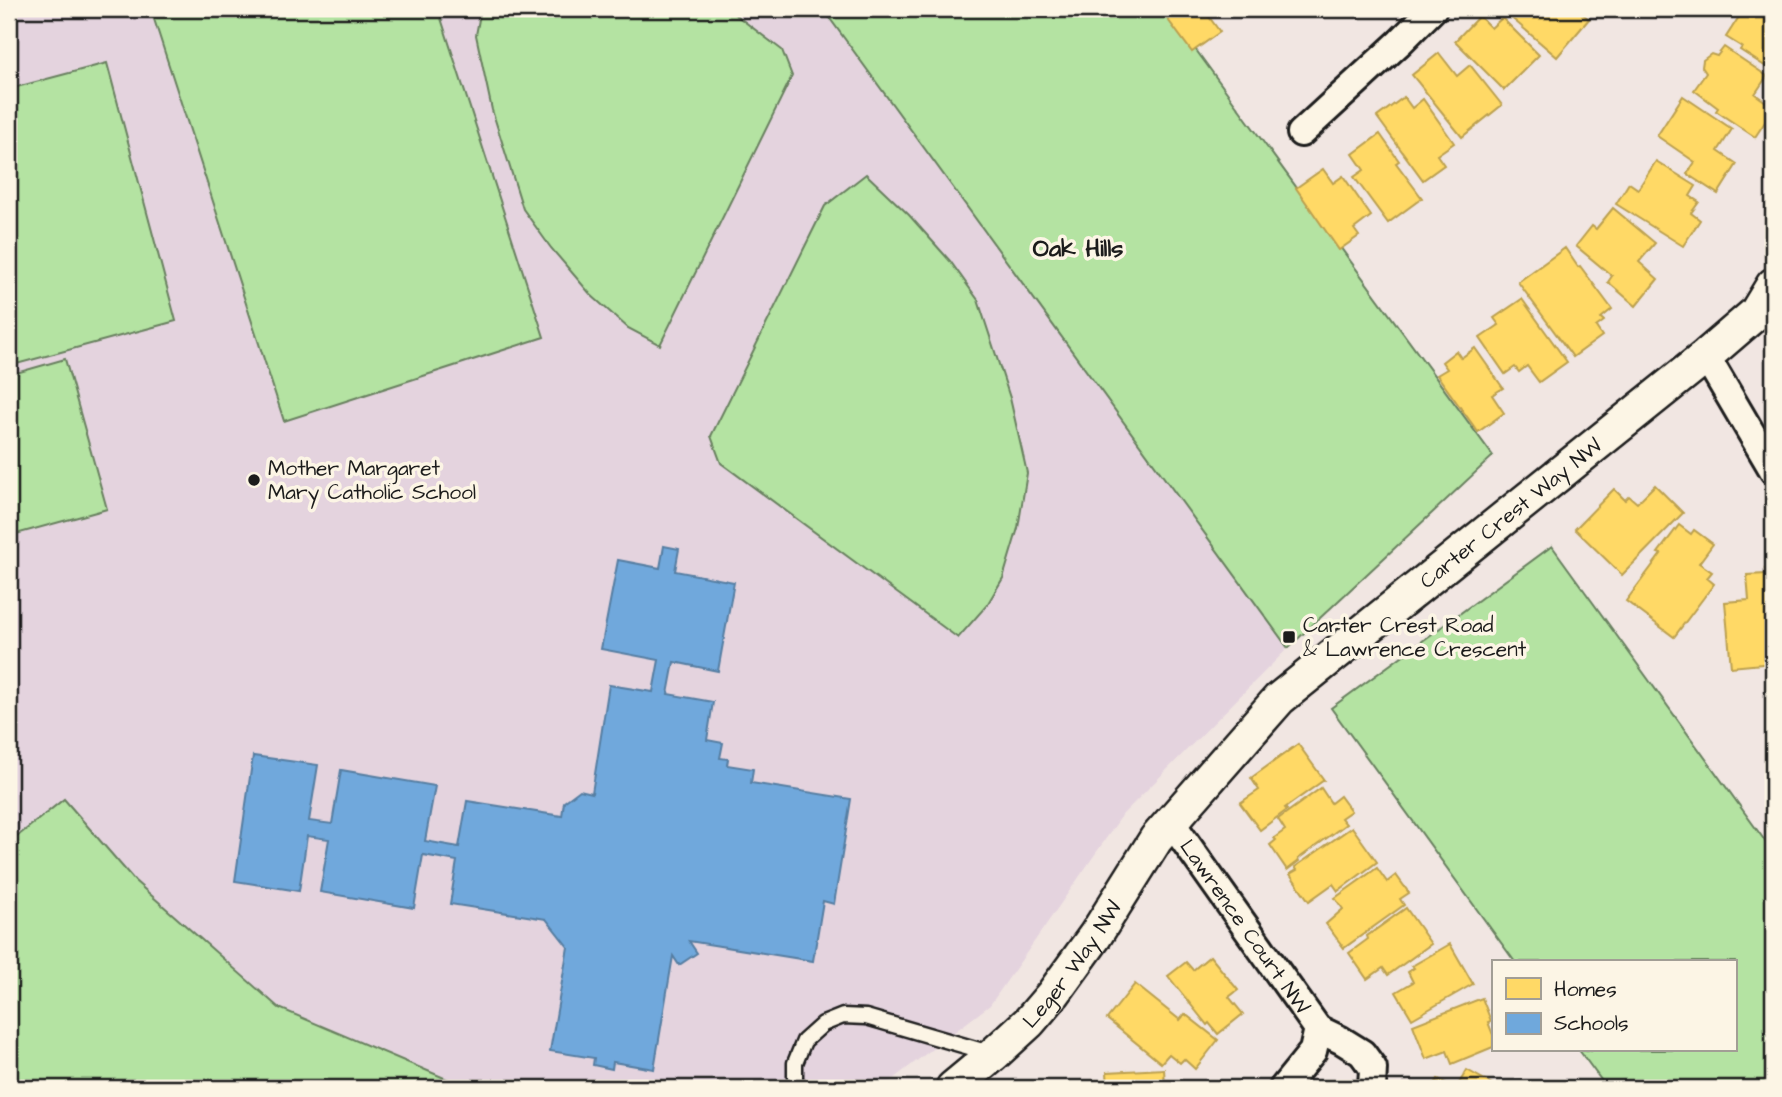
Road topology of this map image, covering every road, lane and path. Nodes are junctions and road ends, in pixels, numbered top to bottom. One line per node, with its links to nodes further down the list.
1 (1433, 9): 2 (street)
2 (1301, 133)
3 (1773, 285): 4 (street, Carter Crest Way NW)
4 (1706, 356): 5 (street); 6 (street, Carter Crest Way NW)
5 (1773, 470)
6 (1171, 822): 7 (street, Lawrence Court NW); 8 (street, Leger Way NW)
7 (1318, 1029): 11 (street, Lawrence Court NW); 12 (street, Lawrence Court NW)
8 (994, 1054): 9 (lane); 10 (street, Leger Way NW)
9 (797, 1088)
10 (953, 1088)
11 (1283, 1088)
12 (1372, 1088)

